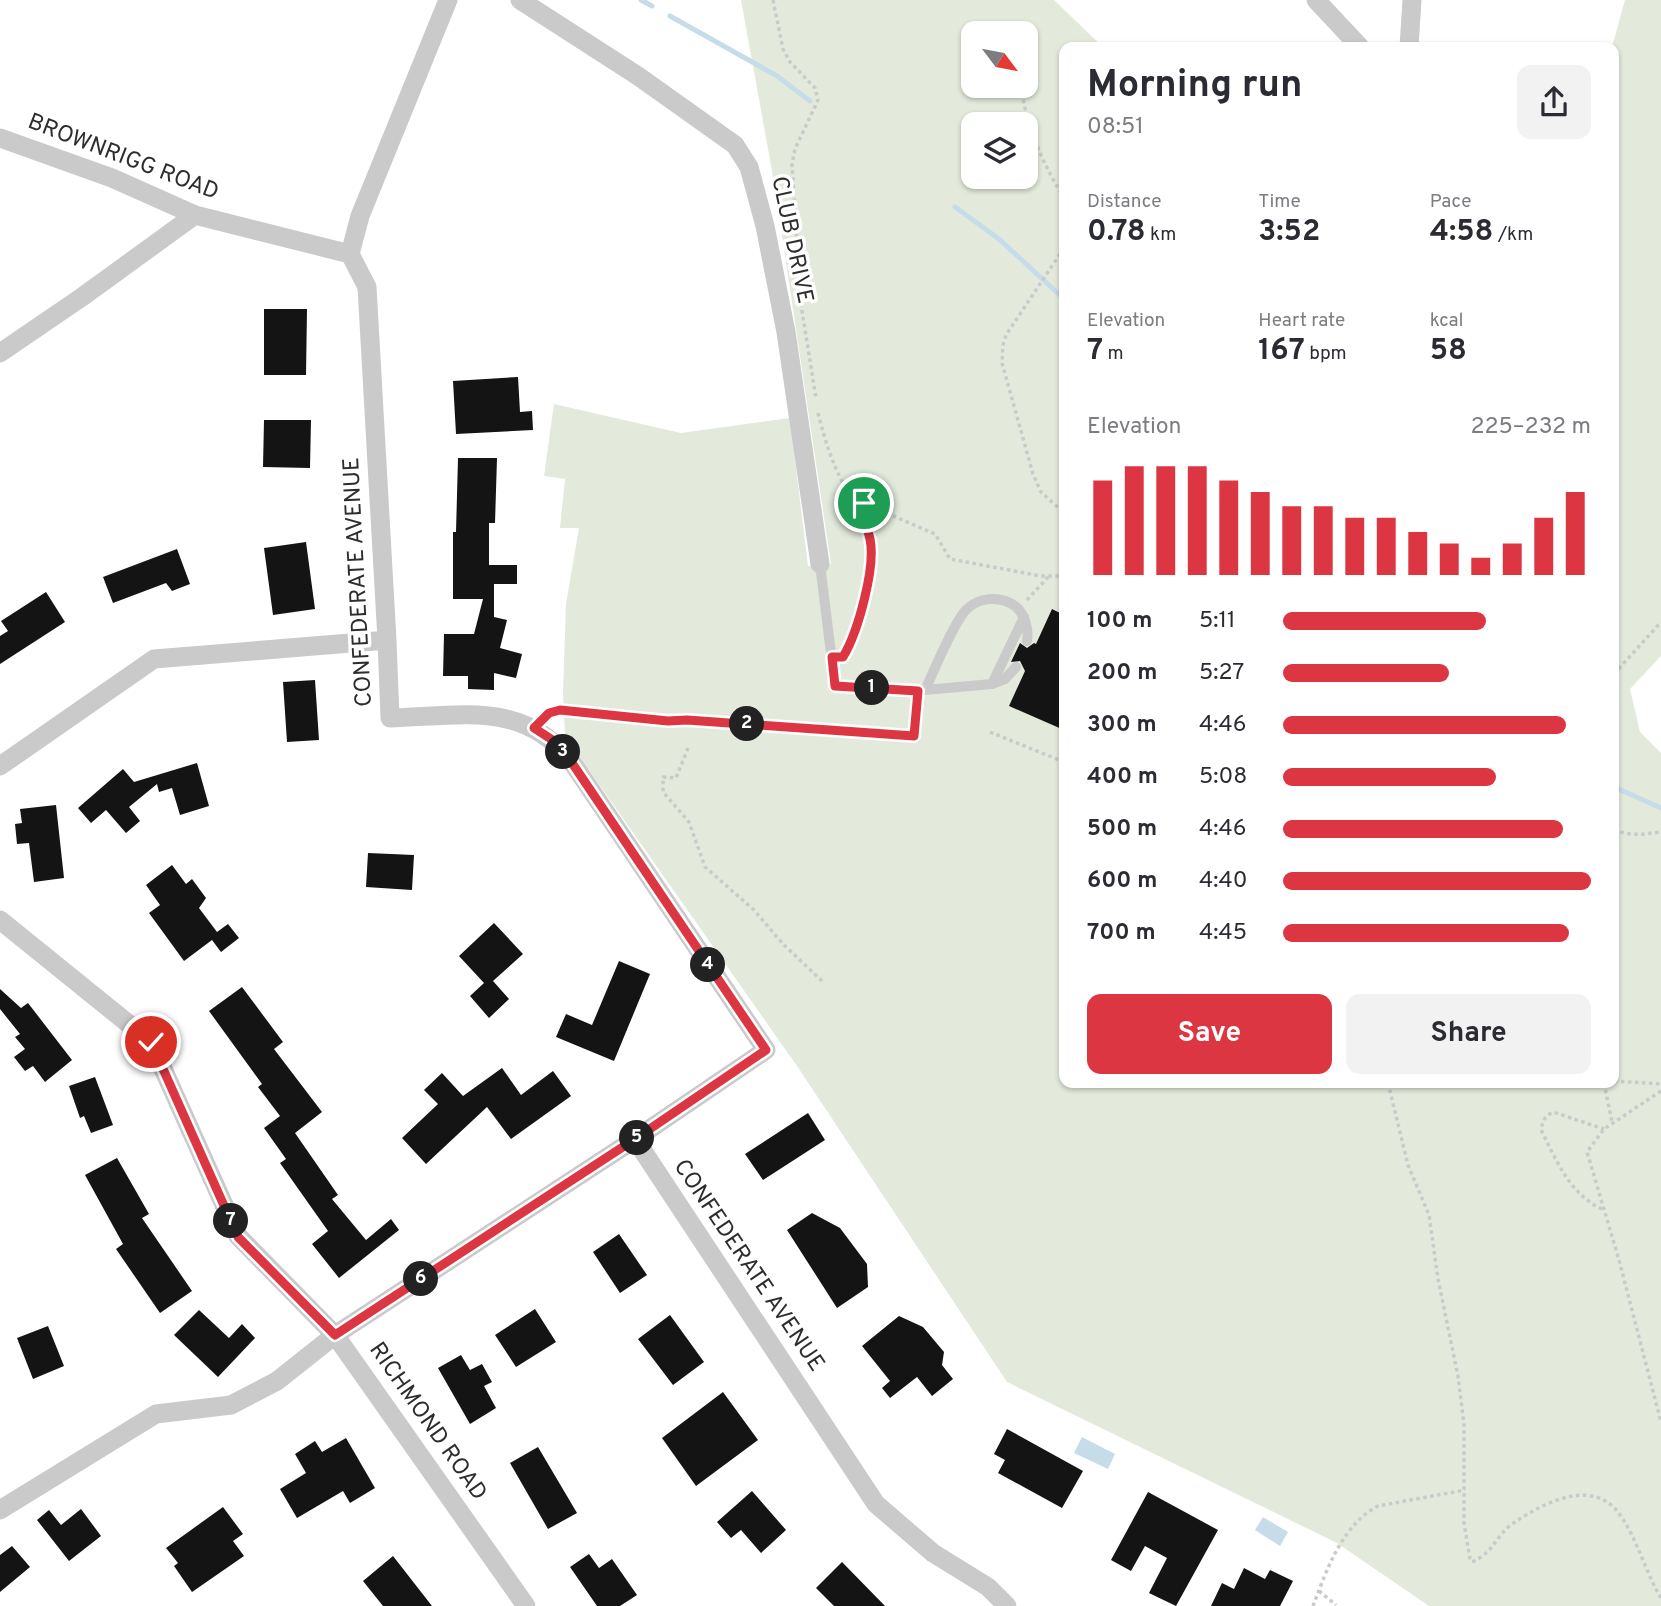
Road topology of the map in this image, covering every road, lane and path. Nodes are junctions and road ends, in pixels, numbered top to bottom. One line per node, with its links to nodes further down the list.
1 (448, 0): 12 (street)
2 (520, 0): 17 (street, CLUB DRIVE)
3 (773, 0): 15 (path)
4 (1316, 0): 6 (street)
5 (1412, 0): 7 (street)
6 (1355, 42)
7 (1409, 42)
8 (1024, 98): 10 (path)
9 (0, 138): 11 (street, BROWNRIGG ROAD)
10 (1059, 190)
11 (195, 215): 12 (street, BROWNRIGG ROAD); 14 (street)
12 (350, 254): 22 (street, CONFEDERATE AVENUE)
13 (1059, 255): 16 (path)
14 (0, 353)
15 (852, 498): 18 (path); 24 (path)
16 (1059, 508)
17 (820, 564): 24 (lane)
18 (1049, 576): 19 (path); 20 (path)
19 (1059, 576)
20 (1021, 613): 23 (lane); 27 (lane); 28 (lane)
21 (1661, 622): 26 (path)
22 (387, 640): 29 (street, CONFEDERATE AVENUE); 33 (street)
23 (1027, 640)
24 (832, 657): 28 (lane)
25 (1016, 667): 27 (lane)
26 (1619, 668)
27 (992, 684): 28 (lane)
28 (921, 691): 29 (lane)
29 (534, 728): 45 (street, CONFEDERATE AVENUE)
30 (990, 732): 32 (path)
31 (688, 748): 37 (path)
32 (1059, 760)
33 (0, 766)
34 (1619, 832): 35 (path)
35 (1661, 832)
36 (0, 920): 47 (street, RICHMOND ROAD)
37 (822, 981)
38 (1619, 1081): 39 (path)
39 (1661, 1084)
40 (1389, 1088): 49 (path)
41 (1605, 1088): 43 (path)
42 (1661, 1091): 43 (path)
43 (1612, 1123): 44 (path)
44 (1604, 1129): 46 (path); 46 (path)
45 (635, 1139): 47 (street); 55 (street, CONFEDERATE AVENUE)
46 (1603, 1210): 48 (path)
47 (335, 1335): 50 (street); 54 (street, RICHMOND ROAD)
48 (1661, 1422)
49 (1465, 1490): 51 (path); 52 (path)
50 (0, 1510)
51 (1319, 1591): 53 (path); 56 (path)
52 (1661, 1598)
53 (1336, 1605)
54 (526, 1606)
55 (1007, 1606)
56 (1313, 1606)

